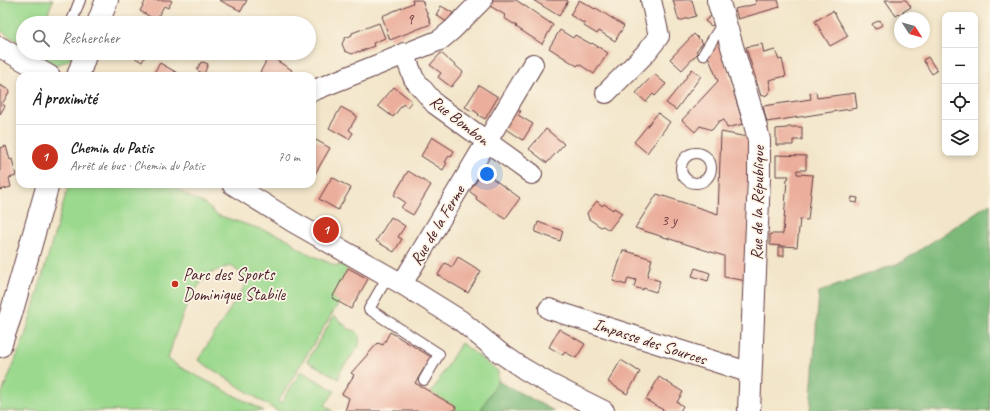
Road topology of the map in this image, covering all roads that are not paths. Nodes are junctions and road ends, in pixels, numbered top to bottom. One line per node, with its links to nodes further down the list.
1 (80, 0): 6 (lane)
2 (107, 0): 7 (street)
3 (482, 0): 10 (street)
4 (650, 0): 19 (street)
5 (718, 0): 8 (street, Rue de la République)
6 (74, 16)
7 (101, 16)
8 (724, 21): 11 (lane); 27 (street, Rue de la République)
9 (0, 47): 12 (street)
10 (404, 53): 18 (street); 20 (street, Rue Bombon)
11 (703, 55)
12 (16, 56)
13 (22, 60): 16 (street)
14 (84, 60): 17 (street)
15 (533, 64): 20 (street, Rue de la Ferme)
16 (43, 72)
17 (79, 72)
18 (316, 89)
19 (606, 93)
20 (487, 141): 21 (street, Rue Bombon); 24 (street, Rue de la Ferme)
21 (532, 174)
22 (47, 188): 26 (street)
23 (243, 188): 24 (street)
24 (395, 280): 28 (lane); 29 (street)
25 (549, 309): 27 (street, Impasse des Sources)
26 (0, 346)
27 (751, 373): 30 (street, Rue de la République)
28 (424, 380)
29 (604, 411)
30 (749, 411)

